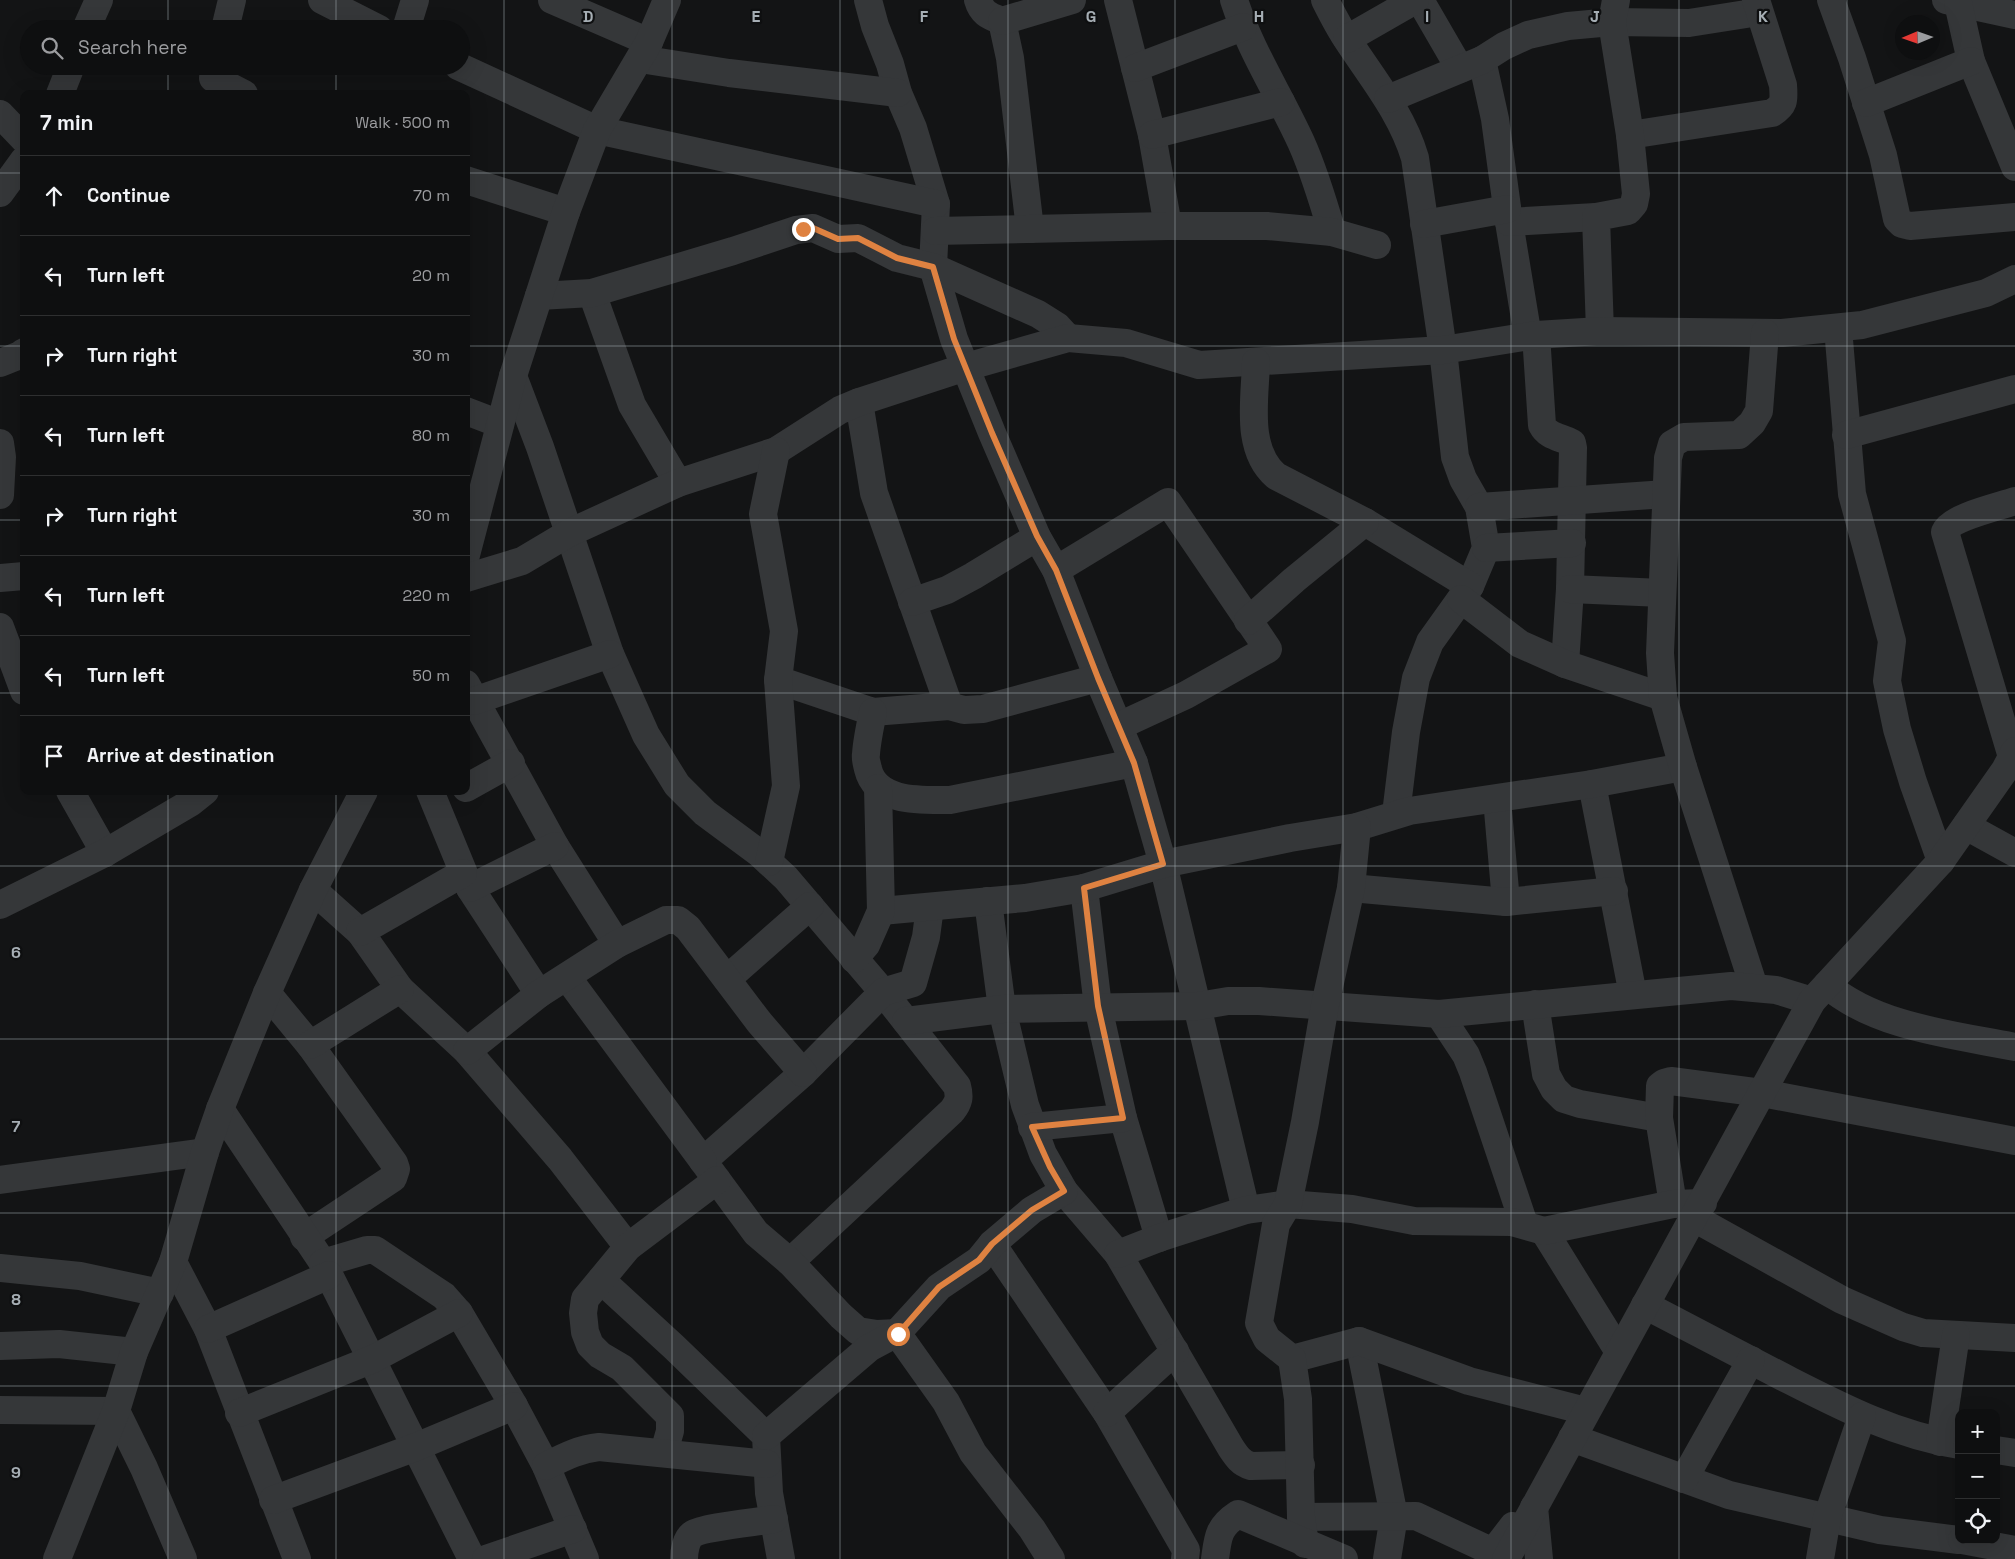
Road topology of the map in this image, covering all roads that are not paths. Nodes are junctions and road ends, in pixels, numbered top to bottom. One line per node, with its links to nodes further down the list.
1 (99, 0): 21 (street)
2 (232, 0): 22 (street)
3 (322, 0): 23 (street)
4 (415, 0): 24 (street)
5 (552, 0): 28 (street)
6 (666, 0): 7 (street); 28 (street)
7 (674, 0)
8 (868, 0): 37 (street)
9 (978, 0): 25 (street)
10 (1072, 0): 25 (street)
11 (1118, 0): 31 (street)
12 (1234, 0): 26 (street)
13 (1325, 0): 27 (street)
14 (1415, 0): 27 (street)
15 (1420, 0): 30 (street)
16 (1831, 0): 40 (street)
17 (1952, 1): 20 (street); 29 (street)
18 (1758, 6): 19 (street); 45 (street)
19 (1614, 11): 30 (street); 45 (street)
20 (2015, 16)
21 (90, 20)
22 (227, 20)
23 (361, 20)
24 (409, 20)
25 (1002, 21): 57 (street)
26 (1243, 27): 31 (street); 39 (street)
27 (1347, 39): 38 (street)
28 (644, 50): 37 (street); 42 (street)
29 (1971, 61): 40 (street); 47 (street)
30 (1471, 64): 38 (street); 52 (street)
31 (1135, 68): 44 (street)
32 (470, 72): 42 (street)
33 (67, 75): 35 (street)
34 (211, 79): 36 (street)
35 (62, 90)
36 (235, 90)
37 (898, 93): 50 (street)
38 (1388, 99): 55 (street)
39 (1281, 102): 44 (street); 59 (street)
40 (1866, 103): 54 (street)
41 (0, 114): 43 (street)
42 (597, 130): 50 (street); 51 (street)
43 (20, 135)
44 (1152, 135): 56 (street)
45 (1630, 135): 53 (street)
46 (20, 166): 49 (street)
47 (2015, 167)
48 (470, 181): 51 (street)
49 (0, 193)
50 (936, 204): 58 (street)
51 (566, 212): 64 (street)
52 (1508, 216): 53 (street); 55 (street); 68 (street)
53 (1596, 217): 66 (street)
54 (2015, 217)
55 (1424, 224): 70 (street)
56 (1168, 226): 57 (street); 59 (street)
57 (1030, 229): 58 (street)
58 (935, 231): 61 (street)
59 (1332, 232): 60 (street)
60 (1377, 245)
61 (933, 267): 63 (street); 69 (street); 74 (street)
62 (2015, 279): 65 (street)
63 (592, 293): 64 (street); 83 (street)
64 (538, 296): 75 (street)
65 (1838, 328): 67 (street); 80 (street)
66 (1600, 331): 67 (street); 68 (street)
67 (1765, 333): 84 (street)
68 (1532, 336): 70 (street); 86 (street)
69 (1068, 338): 72 (street); 74 (street)
70 (1443, 350): 72 (street); 88 (street)
71 (20, 356): 73 (street)
72 (1256, 362): 89 (street)
73 (0, 363)
74 (966, 367): 77 (street); 91 (street)
75 (513, 376): 79 (street); 90 (street)
76 (2015, 389): 80 (street)
77 (859, 402): 82 (street); 102 (street)
78 (470, 413): 79 (street)
79 (500, 424): 92 (street)
80 (1846, 435): 133 (street)
81 (0, 444): 85 (street)
82 (776, 451): 83 (street); 109 (street)
83 (678, 483): 90 (street)
84 (1666, 494): 86 (street); 100 (street)
85 (0, 495)
86 (1572, 500): 88 (street); 93 (street)
87 (2015, 501): 115 (street)
88 (1479, 506): 94 (street)
89 (1365, 522): 101 (street); 103 (street)
90 (569, 534): 97 (street); 105 (street)
91 (1037, 536): 95 (street); 102 (street)
92 (470, 539)
93 (1572, 543): 94 (street); 99 (street)
94 (1486, 548): 101 (street)
95 (1056, 570): 103 (street); 107 (street)
96 (20, 576): 98 (street)
97 (470, 577)
98 (0, 578)
99 (1570, 589): 100 (street); 106 (street)
100 (1662, 592): 111 (street)
101 (1466, 593): 106 (street); 127 (street)
102 (912, 602): 112 (street)
103 (1248, 621): 114 (street)
104 (0, 627): 108 (street)
105 (610, 654): 110 (street); 134 (street)
106 (1564, 664): 111 (street)
107 (1098, 678): 112 (street); 114 (street)
108 (20, 680)
109 (778, 680): 113 (street); 134 (street)
110 (470, 692): 116 (street)
111 (1662, 697): 118 (street)
112 (949, 706): 113 (street)
113 (872, 712): 121 (street)
114 (1119, 726): 117 (street)
115 (2014, 754): 128 (street)
116 (510, 763): 120 (street); 130 (street)
117 (1134, 763): 121 (street); 135 (street)
118 (1683, 767): 119 (street); 152 (street)
119 (1592, 784): 126 (street); 140 (street)
120 (470, 786)
121 (878, 788): 146 (street)
122 (72, 795): 131 (street)
123 (193, 795): 131 (street)
124 (362, 795): 139 (street)
125 (433, 798): 136 (street)
126 (1497, 799): 127 (street); 143 (street)
127 (1396, 814): 129 (street)
128 (1966, 826): 132 (street); 133 (street)
129 (1357, 827): 135 (street); 138 (street)
130 (555, 846): 136 (street); 148 (street)
131 (105, 853): 141 (street)
132 (2015, 853)
133 (1941, 861): 156 (street)
134 (769, 862): 144 (street)
135 (1163, 864): 137 (street); 162 (street)
136 (466, 880): 147 (street); 157 (street)
137 (1084, 888): 142 (street); 161 (street)
138 (1351, 888): 143 (street); 160 (street)
139 (313, 890): 147 (street); 155 (street)
140 (1614, 891): 143 (street); 158 (street)
141 (1, 901)
142 (988, 902): 145 (street); 163 (street)
143 (1506, 902)
144 (810, 906): 149 (street); 151 (street)
145 (930, 907): 146 (street); 154 (street)
146 (881, 911): 149 (street)
147 (360, 932): 153 (street)
148 (617, 944): 150 (street); 151 (street)
149 (854, 959): 154 (street)
150 (567, 977): 157 (street); 177 (street)
151 (727, 979): 169 (street)
152 (1754, 987): 156 (street); 158 (street)
153 (400, 989): 166 (street); 168 (street)
154 (883, 992): 165 (street); 169 (street)
155 (267, 993): 166 (street); 171 (street)
156 (1819, 993): 167 (street); 170 (street)
157 (539, 994): 168 (street)
158 (1633, 995): 159 (street)
159 (1535, 1004): 164 (street); 173 (street)
160 (1325, 1005): 162 (street); 164 (street); 180 (street)
161 (1098, 1006): 162 (street); 163 (street); 172 (street)
162 (1198, 1006): 182 (street)
163 (1002, 1009): 165 (street); 174 (street)
164 (1439, 1014): 183 (street)
165 (906, 1021): 190 (street)
166 (310, 1045): 184 (street)
167 (2015, 1047)
168 (467, 1051): 187 (street)
169 (803, 1073): 177 (street)
170 (1762, 1093): 173 (street); 175 (street); 181 (street)
171 (220, 1109): 176 (street); 184 (street)
172 (1123, 1118): 174 (street); 185 (street)
173 (1659, 1118): 181 (street)
174 (1032, 1127): 179 (street)
175 (2015, 1141)
176 (205, 1152): 178 (street); 189 (street)
177 (710, 1170): 187 (street); 190 (street)
178 (0, 1180)
179 (1064, 1191): 186 (street); 188 (street)
180 (1288, 1204): 182 (street); 183 (street); 207 (street)
181 (1690, 1208): 183 (street); 195 (street); 199 (street)
182 (1246, 1210): 185 (street)
183 (1534, 1228): 205 (street)
184 (304, 1236): 192 (street)
185 (1159, 1238): 188 (street)
186 (992, 1244): 198 (street); 214 (street)
187 (628, 1247): 193 (street)
188 (1118, 1254): 203 (street)
189 (173, 1262): 194 (street); 197 (street)
190 (790, 1262): 198 (street)
191 (0, 1268): 194 (street)
192 (327, 1269): 196 (street); 197 (street); 206 (street)
193 (601, 1280): 216 (street); 221 (street)
194 (160, 1293): 204 (street)
195 (1645, 1305): 205 (street); 208 (street)
196 (460, 1313): 206 (street); 209 (street)
197 (208, 1330): 213 (street)
198 (898, 1334): 216 (street); 247 (street)
199 (1956, 1335): 200 (street); 218 (street)
200 (2015, 1338)
201 (1359, 1341): 207 (street); 212 (street); 231 (street)
202 (0, 1346): 204 (street)
203 (1174, 1351): 214 (street); 225 (street)
204 (134, 1352): 211 (street)
205 (1619, 1352): 212 (street)
206 (373, 1359): 213 (street); 219 (street)
207 (1292, 1359): 225 (street)
208 (1751, 1360): 215 (street); 227 (street)
209 (514, 1406): 219 (street); 224 (street)
210 (0, 1410): 211 (street)
211 (116, 1411): 239 (street); 240 (street)
212 (1586, 1411): 217 (street)
213 (239, 1413): 228 (street)
214 (1107, 1413): 248 (street)
215 (1862, 1416): 218 (street); 232 (street)
216 (766, 1436): 223 (street)
217 (1572, 1438): 226 (street); 227 (street)
218 (1949, 1443)
219 (416, 1447): 228 (street); 242 (street)
220 (2000, 1451): 222 (street)
221 (664, 1452): 223 (street); 224 (street)
222 (2015, 1453)
223 (767, 1464): 233 (street)
224 (546, 1466): 234 (street)
225 (1301, 1466): 230 (street)
226 (1553, 1472): 229 (street); 231 (street)
227 (1684, 1479): 232 (street)
228 (273, 1500): 241 (street)
229 (1534, 1507): 252 (street); 253 (street)
230 (1301, 1516): 231 (street); 236 (street)
231 (1394, 1516): 251 (street)
232 (1827, 1518): 235 (street); 254 (street)
233 (774, 1519): 245 (street); 246 (street)
234 (573, 1529): 243 (street); 244 (street)
235 (1955, 1539)
236 (1305, 1544): 249 (street); 250 (street)
237 (1983, 1544): 238 (street)
238 (2015, 1550)
239 (58, 1559)
240 (183, 1559)
241 (297, 1559)
242 (472, 1559)
243 (486, 1559)
244 (585, 1559)
245 (684, 1559)
246 (781, 1559)
247 (1051, 1559)
248 (1185, 1559)
249 (1215, 1559)
250 (1344, 1559)
251 (1387, 1559)
252 (1506, 1559)
253 (1539, 1559)
254 (1820, 1559)

